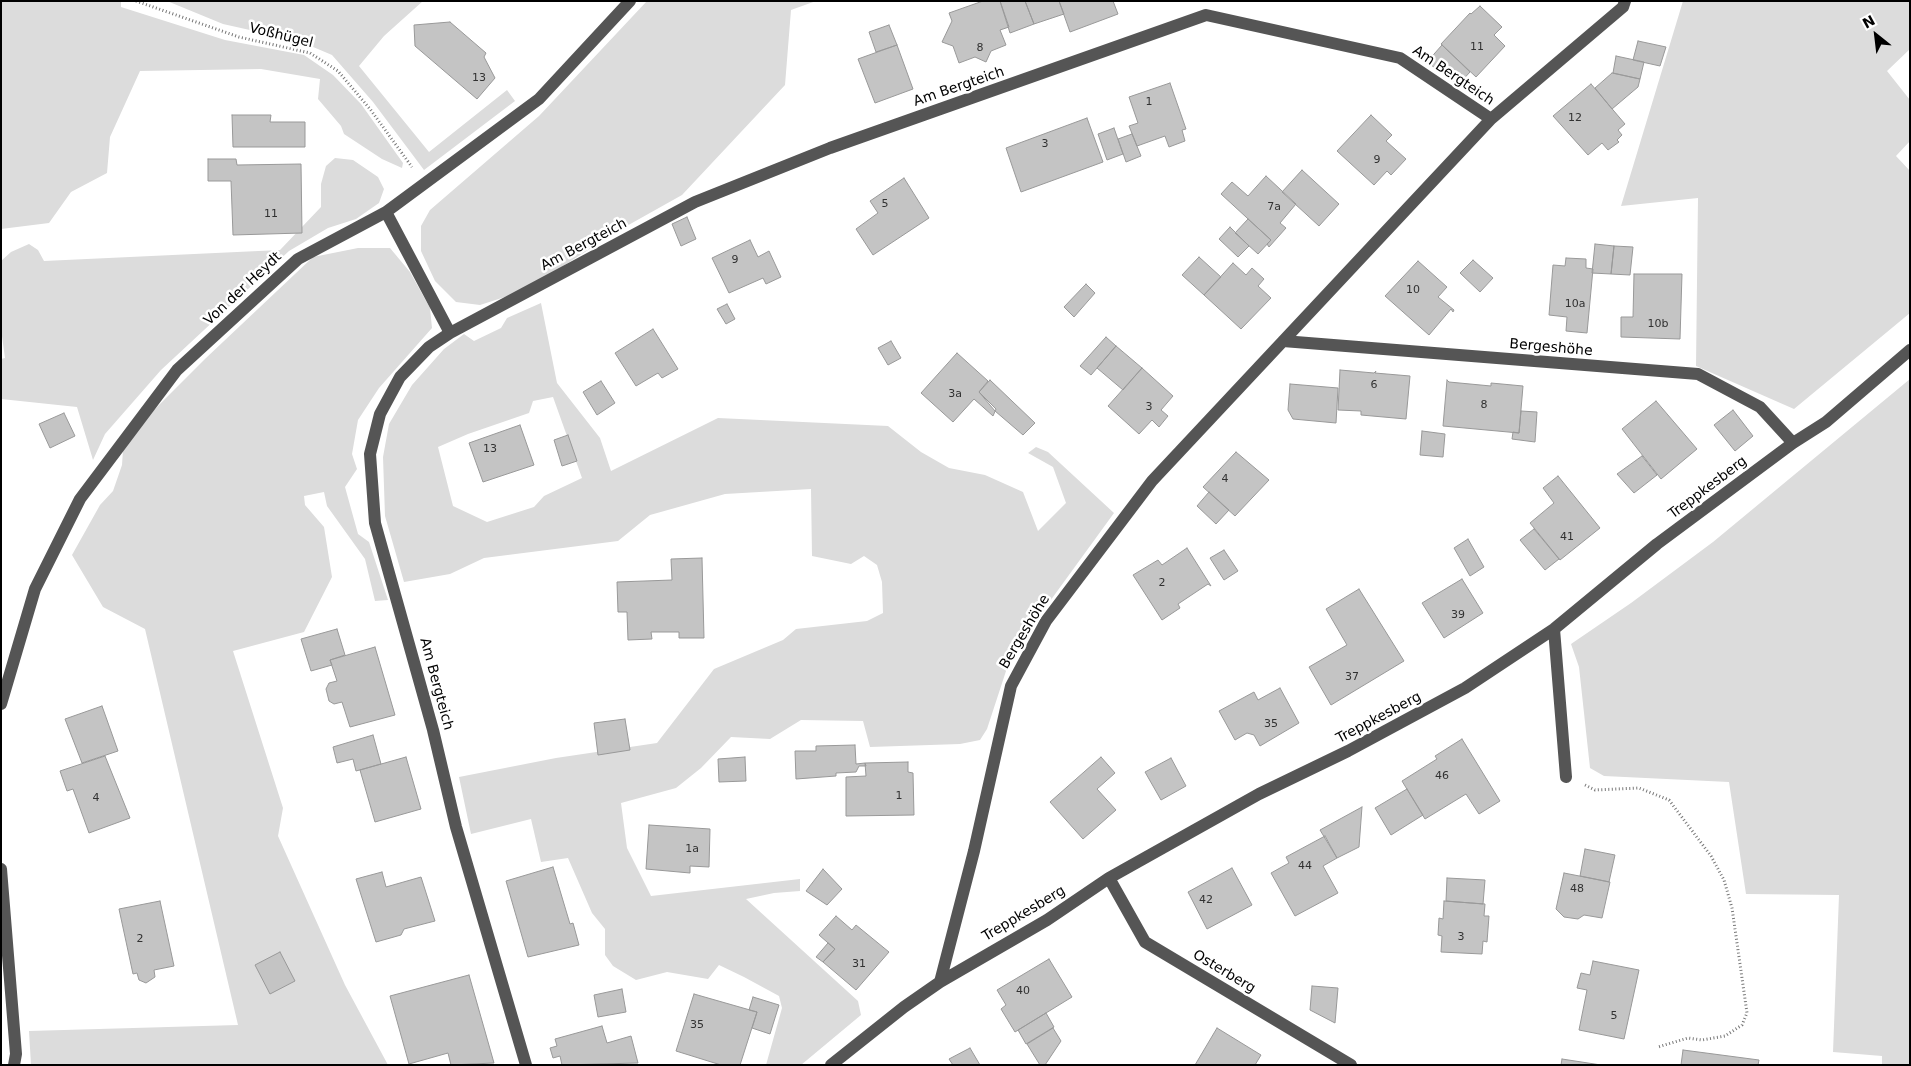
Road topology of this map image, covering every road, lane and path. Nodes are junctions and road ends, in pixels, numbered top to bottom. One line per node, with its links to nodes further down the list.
1 (136, 1): 5 (path, Voßhügel)
2 (630, 1): 5 (street, Von der Heydt)
3 (1625, 1): 4 (street, Bergeshöhe)
4 (1491, 119): 7 (street, Am Bergteich); 8 (street, Bergeshöhe)
5 (426, 185): 6 (street, Von der Heydt)
6 (386, 212): 7 (street); 12 (street, Von der Heydt)
7 (450, 333): 19 (street, Am Bergteich)
8 (1283, 341): 10 (street, Bergeshöhe); 16 (street, Bergeshöhe)
9 (1910, 350): 10 (street, Treppkesberg)
10 (1793, 443): 11 (street, Treppkesberg)
11 (1554, 629): 13 (street); 15 (street, Treppkesberg)
12 (1, 704)
13 (1566, 777): 17 (path)
14 (1, 869): 18 (street)
15 (1109, 878): 16 (street, Treppkesberg); 21 (street, Osterberg)
16 (940, 982): 20 (street, Treppkesberg)
17 (1658, 1047)
18 (14, 1065)
19 (526, 1065)
20 (832, 1065)
21 (1351, 1065)

